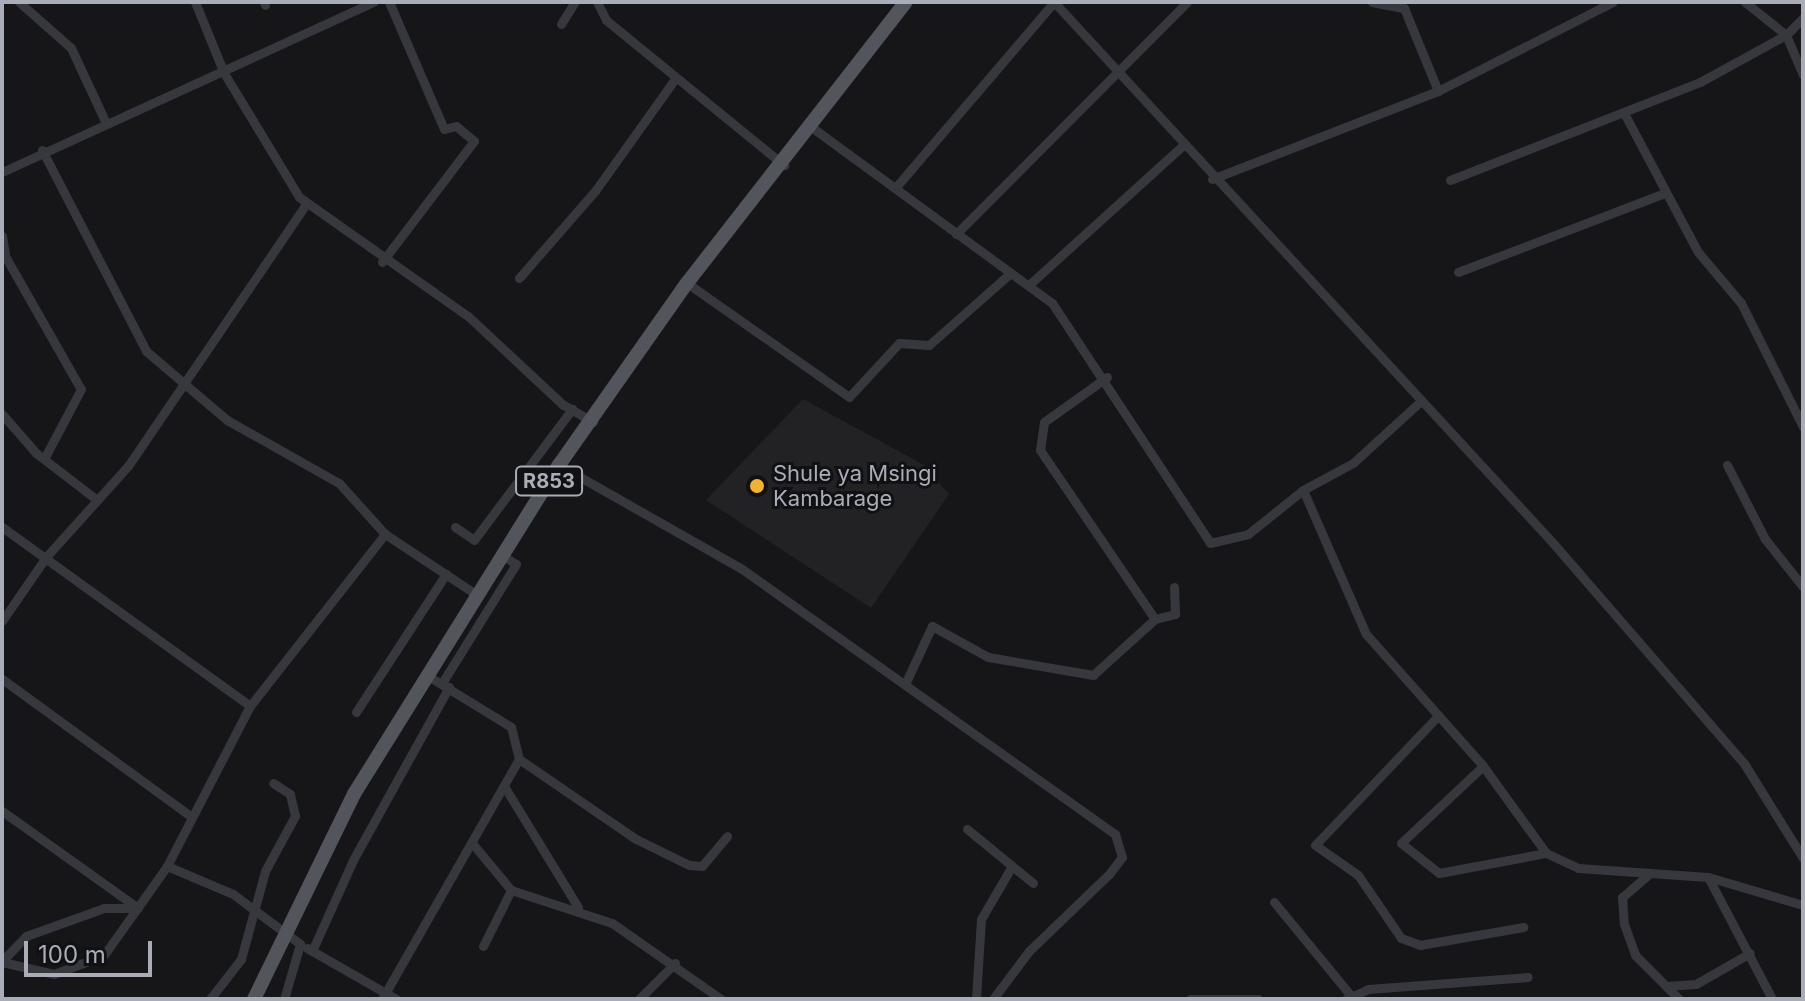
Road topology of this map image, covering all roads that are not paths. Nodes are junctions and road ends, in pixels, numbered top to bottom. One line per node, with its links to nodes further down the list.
1 (19, 2): 22 (street)
2 (195, 2): 17 (street)
3 (374, 2): 17 (street)
4 (389, 2): 35 (street)
5 (575, 2): 14 (street)
6 (597, 2): 19 (street)
7 (906, 2): 23 (main road, R853)
8 (1054, 2): 16 (street); 30 (street)
9 (1187, 2): 16 (street)
10 (1372, 2): 20 (street)
11 (1613, 2): 20 (street)
12 (1745, 2): 15 (street)
13 (1803, 18): 15 (street)
14 (561, 24)
15 (1786, 35): 18 (street); 21 (street)
16 (1117, 71): 24 (street); 33 (street)
17 (224, 73): 22 (street); 32 (street)
18 (1803, 75)
19 (675, 79): 26 (street); 38 (street)
20 (1438, 91): 28 (street)
21 (1624, 113): 29 (street); 31 (street)
22 (106, 123): 25 (street)
23 (810, 126): 26 (main road, R853); 30 (street)
24 (1183, 145): 28 (street); 40 (street)
25 (42, 150): 27 (street); 42 (street)
26 (784, 165): 39 (main road, R853)
27 (2, 172)
28 (1212, 179): 43 (street)
29 (1450, 180)
30 (896, 187): 33 (street)
31 (1665, 193): 36 (street); 47 (street)
32 (307, 203): 35 (street); 42 (street)
33 (956, 234): 37 (street)
34 (2, 236): 48 (street)
35 (382, 262): 44 (street)
36 (1458, 272)
37 (1008, 275): 39 (street); 40 (street)
38 (519, 278)
39 (687, 283): 46 (main road, R853)
40 (1031, 283): 41 (street)
41 (1107, 377): 51 (street); 62 (street)
42 (184, 383): 52 (street); 55 (street)
43 (1422, 400): 51 (street); 81 (street)
44 (572, 409): 46 (street); 54 (street)
45 (2, 414): 48 (street)
46 (593, 422): 49 (main road, R853)
47 (1803, 427)
48 (44, 459): 52 (street)
49 (559, 465): 56 (main road, R853); 66 (street)
50 (1727, 465): 60 (street)
51 (1303, 490): 70 (street)
52 (97, 500): 57 (street)
53 (2, 527): 57 (street)
54 (455, 527)
55 (385, 534): 58 (street); 68 (street)
56 (503, 556): 61 (main road, R853); 67 (street)
57 (46, 557): 63 (street); 68 (street)
58 (446, 574): 61 (street); 69 (street)
59 (1174, 587): 62 (street)
60 (1803, 587)
61 (477, 595): 64 (main road, R853)
62 (1155, 619): 66 (street)
63 (2, 621)
64 (425, 674): 67 (street); 94 (main road, R853)
65 (2, 679): 76 (street)
66 (906, 682): 112 (street)
67 (446, 685): 71 (street); 97 (street)
68 (250, 706): 76 (street)
69 (356, 712)
70 (1436, 718): 72 (street); 93 (street)
71 (519, 759): 74 (street); 78 (street)
72 (1483, 766): 80 (street); 80 (street)
73 (273, 783): 92 (street)
74 (504, 786): 79 (street); 90 (street)
75 (2, 811): 91 (street)
76 (189, 815): 82 (street)
77 (967, 829): 83 (street)
78 (727, 836)
79 (472, 843): 87 (street); 103 (street)
80 (1546, 853): 84 (street)
81 (1803, 858)
82 (167, 866): 91 (street); 92 (street)
83 (1012, 866): 86 (street); 111 (street)
84 (1651, 872): 85 (street); 102 (street)
85 (1708, 877): 89 (street); 98 (street)
86 (1033, 883)
87 (511, 890): 90 (street); 96 (street)
88 (1274, 902): 104 (street)
89 (1803, 905)
90 (578, 907): 100 (street)
91 (138, 908): 99 (street); 99 (street)
92 (250, 914): 94 (street); 105 (street)
93 (1523, 927)
94 (284, 933): 95 (street); 106 (main road, R853)
95 (300, 944): 97 (street); 107 (street)
96 (483, 946)
97 (312, 951): 103 (street)
98 (1750, 953): 102 (street); 116 (street)
99 (2, 962)
100 (675, 963): 109 (street); 110 (street)
101 (1528, 977): 104 (street)
102 (1666, 986): 115 (street)
103 (383, 996): 108 (street)
104 (1349, 998)
105 (210, 999)
106 (254, 999)
107 (284, 999)
108 (396, 999)
109 (639, 999)
110 (721, 999)
111 (976, 999)
112 (993, 999)
113 (1190, 999): 114 (street)
114 (1258, 999)
115 (1679, 999)
116 (1772, 999)

